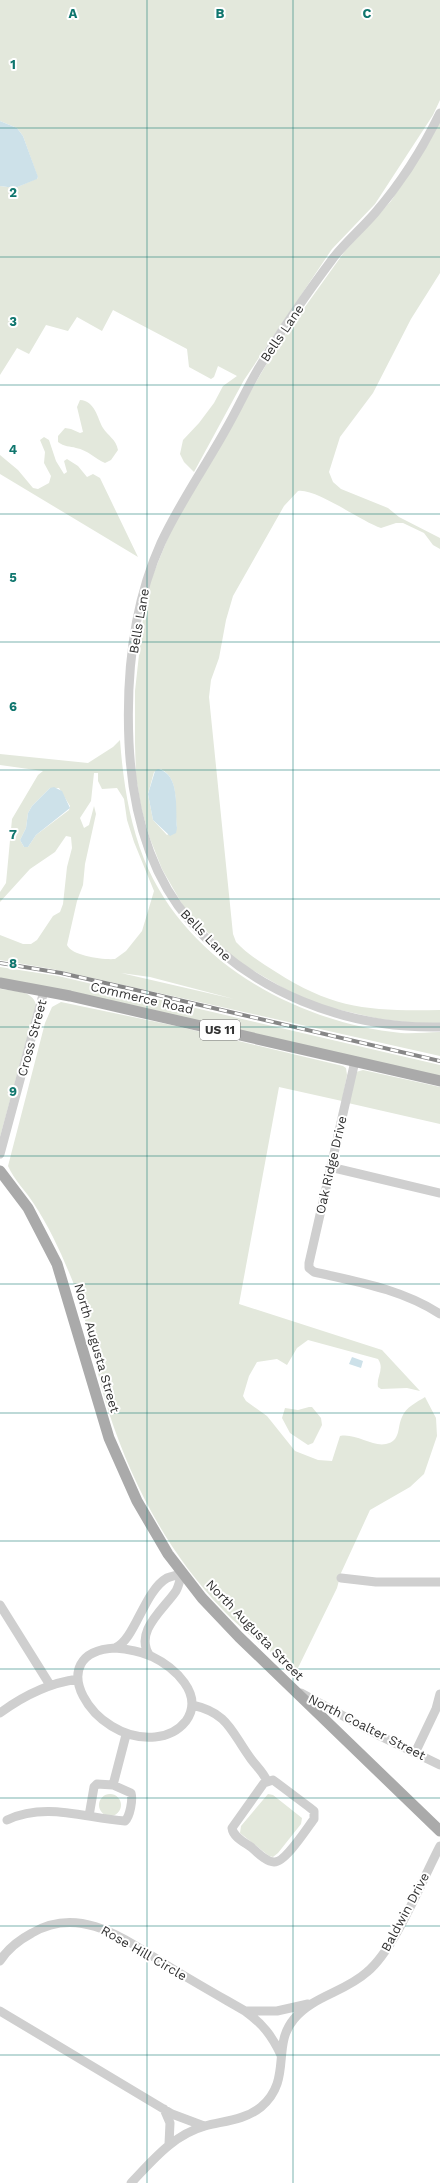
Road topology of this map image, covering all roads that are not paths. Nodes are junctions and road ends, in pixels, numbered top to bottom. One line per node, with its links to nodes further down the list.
1 (440, 113): 4 (street, Bells Lane)
2 (0, 983): 3 (main road, Commerce Road / US 11)
3 (44, 991): 5 (main road, Commerce Road / US 11); 7 (street, Cross Street)
4 (440, 1027)
5 (355, 1061): 6 (main road, Commerce Road / US 11); 8 (street, Oak Ridge Drive)
6 (440, 1081)
7 (0, 1154)
8 (330, 1167): 10 (street); 11 (street, Oak Ridge Drive)
9 (0, 1171): 12 (main road, North Augusta Street)
10 (440, 1193)
11 (440, 1314)
12 (182, 1573): 16 (street); 17 (street); 20 (main road, North Augusta Street)
13 (341, 1578): 14 (street)
14 (440, 1582)
15 (0, 1604): 19 (street)
16 (115, 1648): 17 (street); 18 (street)
17 (150, 1656): 22 (street)
18 (78, 1680): 19 (street); 24 (street)
19 (50, 1685): 23 (street)
20 (293, 1690): 25 (street, North Coalter Street); 31 (main road, North Augusta Street)
21 (440, 1694): 25 (street)
22 (192, 1705): 24 (street); 27 (street)
23 (0, 1714)
24 (126, 1735): 28 (street)
25 (415, 1753): 26 (street, North Coalter Street)
26 (440, 1765)
27 (267, 1781): 27 (street)
28 (114, 1785): 29 (street); 29 (street)
29 (89, 1816): 30 (street)
30 (7, 1820)
31 (440, 1831)
32 (440, 1846): 34 (street, Baldwin Drive)
33 (0, 1961): 36 (street, Rose Hill Circle)
34 (309, 2004): 36 (street); 37 (street, Baldwin Drive)
35 (0, 2011): 38 (street)
36 (245, 2011): 37 (street, Rose Hill Circle)
37 (281, 2055): 39 (street, Baldwin Drive)
38 (163, 2108): 39 (street); 40 (street)
39 (204, 2126): 40 (street, Baldwin Drive)
40 (169, 2144): 41 (street, Baldwin Drive)
41 (131, 2183)

